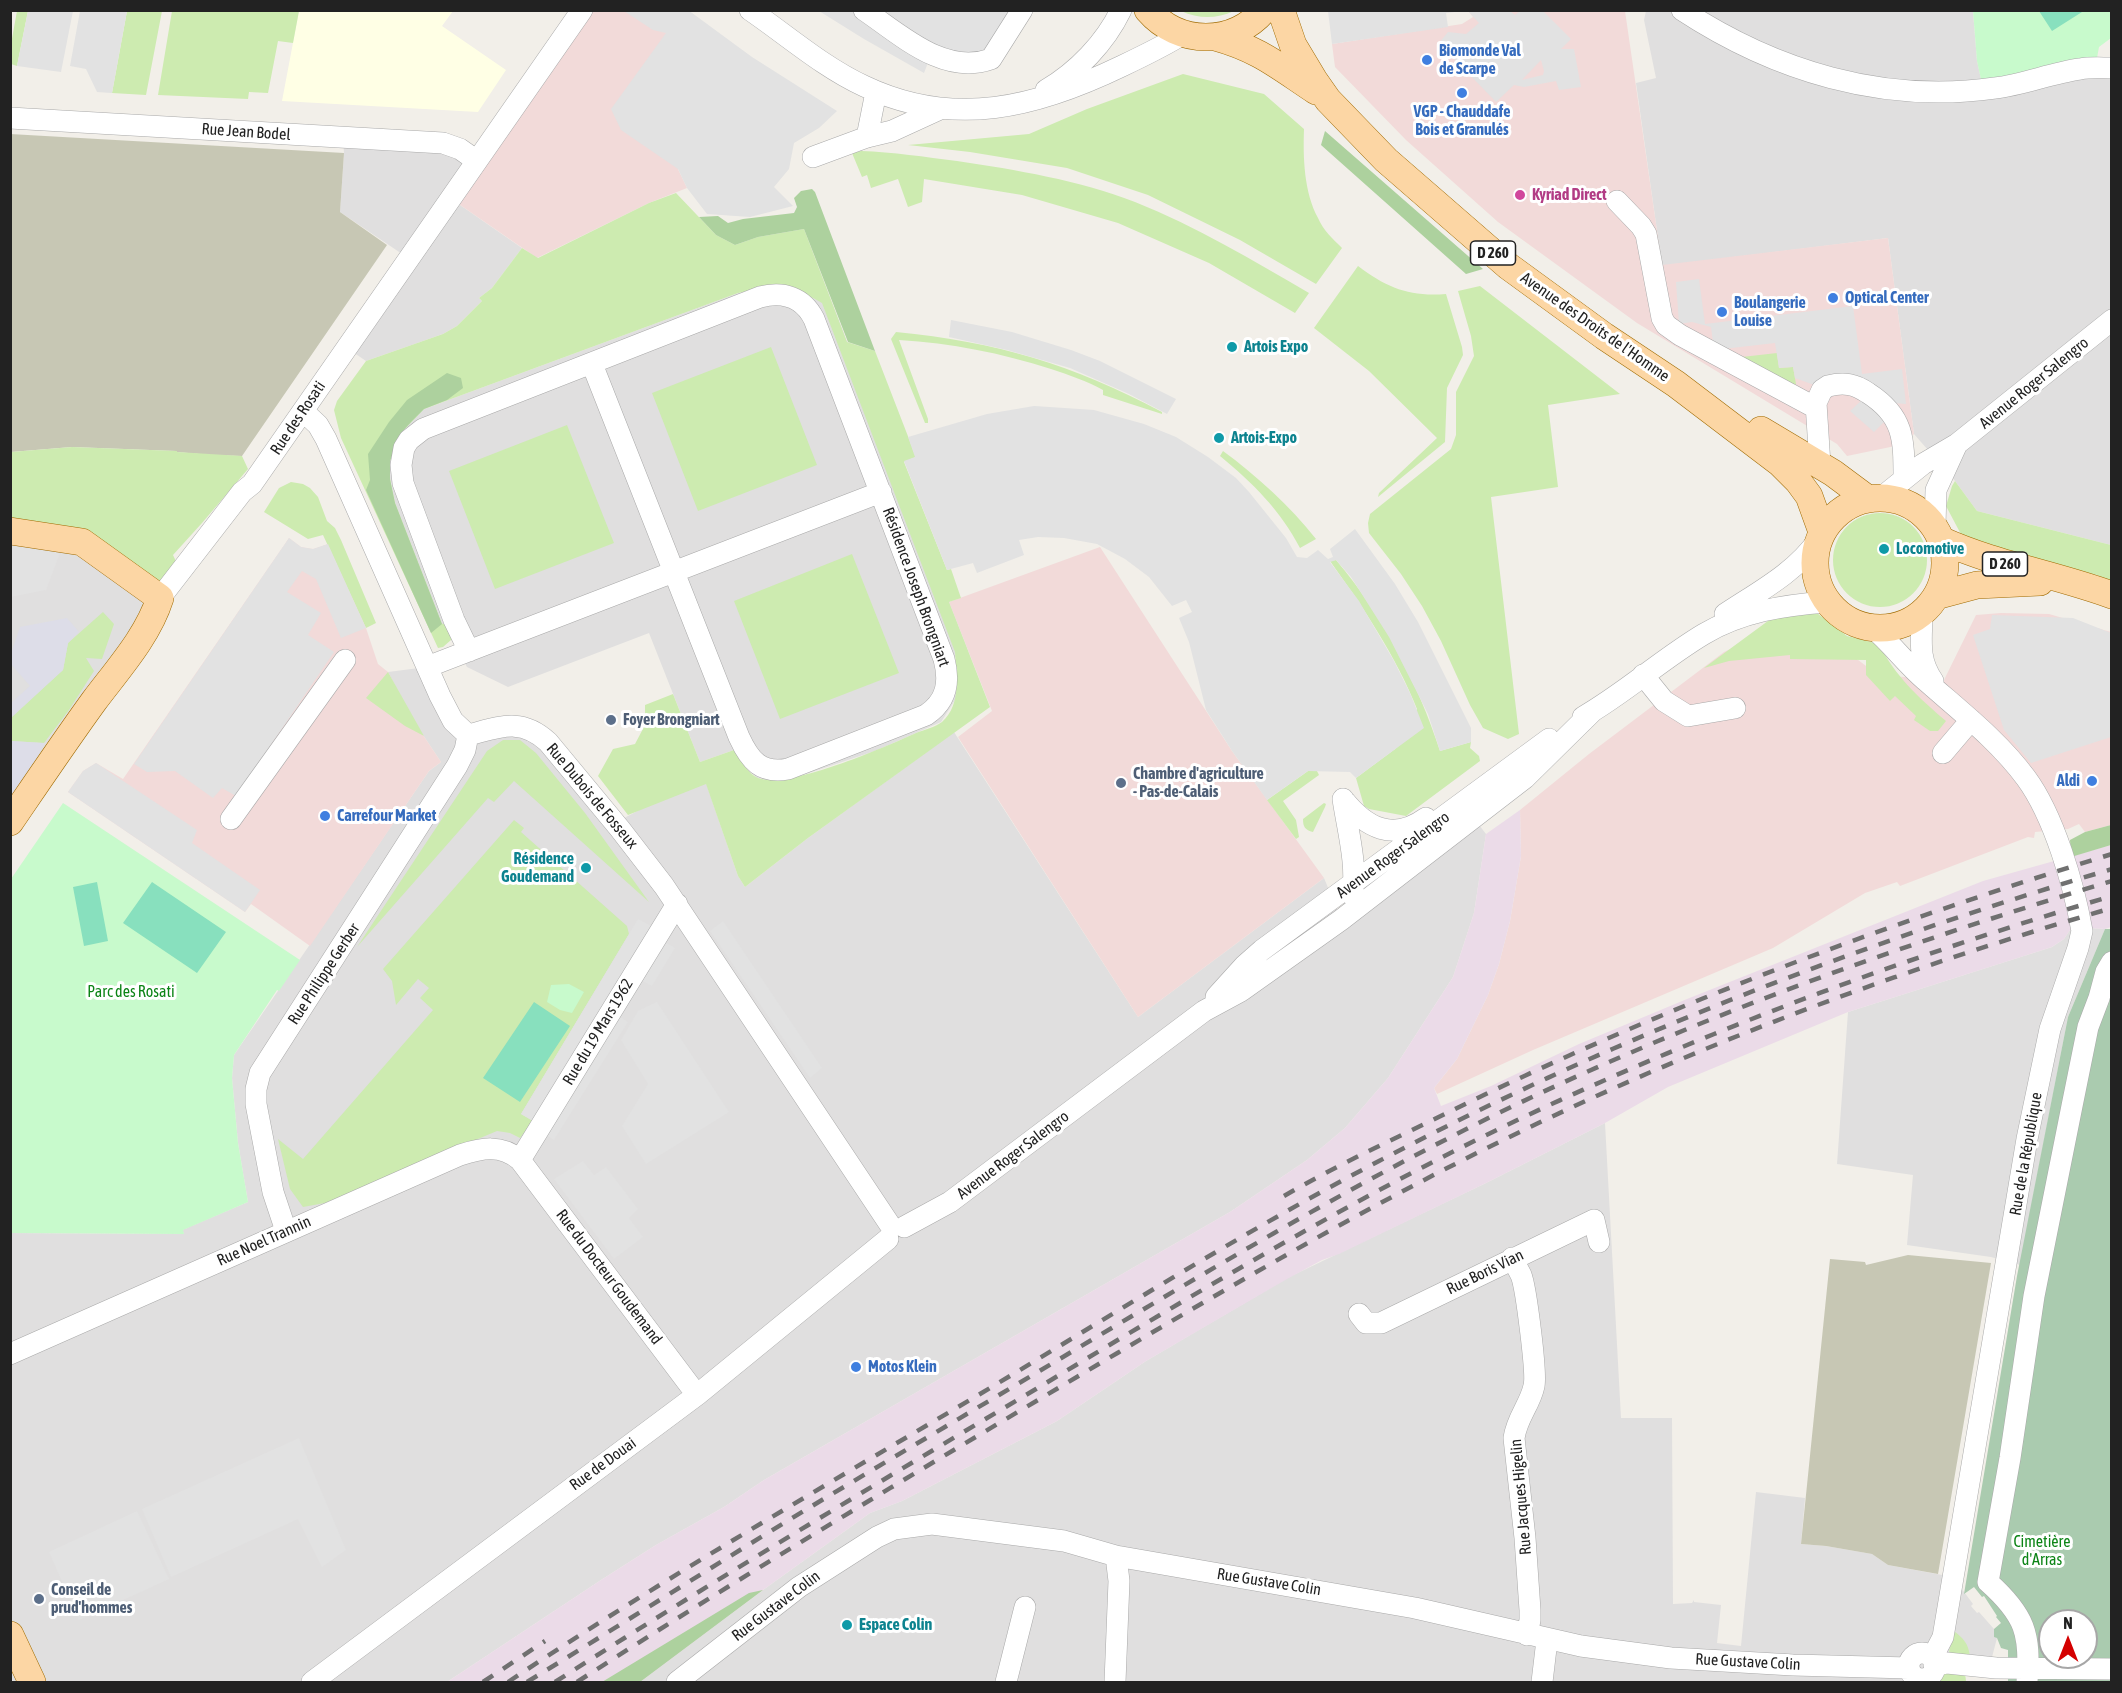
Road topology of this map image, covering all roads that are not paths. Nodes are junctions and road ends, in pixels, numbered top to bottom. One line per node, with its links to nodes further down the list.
1 (582, 10): 20 (street, Rue des Rosati)
2 (750, 10): 13 (street)
3 (864, 10): 4 (street)
4 (1022, 10)
5 (1121, 10): 15 (street)
6 (1148, 10): 10 (main road)
7 (1263, 10): 11 (main road)
8 (1281, 10): 14 (main road, D 260)
9 (1682, 10): 12 (street)
10 (1183, 34): 11 (main road); 15 (street)
11 (1215, 37): 14 (main road, D 260)
12 (2112, 68)
13 (876, 92): 16 (street); 18 (street)
14 (1328, 100): 24 (main road, Avenue des Droits de l'Homme / D 260)
15 (1025, 101): 16 (street)
16 (940, 109): 18 (street)
17 (10, 118): 20 (street, Rue Jean Bodel)
18 (867, 137): 19 (street)
19 (813, 157)
20 (477, 161): 26 (street, Rue des Rosati)
21 (1617, 201): 25 (street)
22 (2112, 320): 27 (street, Avenue Roger Salengro)
23 (592, 364): 30 (street, Résidence Joseph Brongniart); 35 (street, Résidence Joseph Brongniart); 43 (street, Résidence Joseph Brongniart)
24 (1676, 384): 28 (main road, Avenue des Droits de l'Homme / D 260); 34 (main road, Avenue des Droits de l'Homme / D 260)
25 (1816, 408): 28 (street); 29 (street)
26 (303, 411): 38 (street, Rue des Rosati); 45 (street)
27 (1957, 444): 29 (street, Avenue Roger Salengro); 33 (street, Avenue Roger Salengro)
28 (1820, 465): 31 (main road, Avenue des Droits de l'Homme / D 260)
29 (1904, 478): 31 (street, Avenue Roger Salengro)
30 (881, 492): 35 (street, Résidence Joseph Brongniart); 35 (street, Résidence Joseph Brongniart)
31 (1875, 498): 33 (main road); 34 (main road)
32 (10, 531): 38 (main road)
33 (1938, 533): 36 (main road, D 260); 40 (main road)
34 (1820, 536): 39 (main road); 42 (street, Avenue Roger Salengro)
35 (674, 572): 43 (street, Résidence Joseph Brongniart)
36 (2071, 582): 37 (main road, D 260); 40 (main road, D 260)
37 (2112, 595)
38 (160, 598): 55 (main road, Rue des Rosati)
39 (1827, 602): 41 (main road); 42 (street, Avenue Roger Salengro)
40 (1929, 605): 41 (main road); 47 (street, Rue de la République)
41 (1874, 628): 47 (street, Rue de la République)
42 (1705, 633): 46 (street, Avenue Roger Salengro)
43 (469, 651): 45 (street, Résidence Joseph Brongniart)
44 (345, 660): 54 (street)
45 (427, 667): 52 (street)
46 (1643, 675): 48 (street); 49 (street, Avenue Roger Salengro)
47 (1942, 694): 50 (street, Rue de la République)
48 (1735, 708)
49 (1593, 711): 51 (street, Avenue Roger Salengro); 58 (street, Avenue Roger Salengro)
50 (1971, 720): 53 (street); 74 (street, Rue de la République)
51 (1573, 723): 56 (street, Avenue Roger Salengro); 56 (street)
52 (468, 735): 57 (street, Rue Dubois de Fosseux); 63 (street, Rue Philippe Gerber)
53 (1943, 753)
54 (231, 819)
55 (10, 822)
56 (1354, 884): 58 (street); 60 (street, Avenue Roger Salengro)
57 (677, 904): 61 (street, Rue du 19 Mars 1962); 62 (street, Rue Dubois de Fosseux)
58 (1341, 920): 60 (street, Avenue Roger Salengro)
59 (2112, 962): 75 (street)
60 (1204, 1011): 62 (street, Avenue Roger Salengro)
61 (520, 1160): 63 (street, Rue Noel Trannin); 68 (street, Rue du Docteur Goudemand)
62 (894, 1230): 68 (street, Rue de Douai)
63 (286, 1231): 67 (street, Rue Noel Trannin)
64 (1599, 1242): 65 (street, Rue Boris Vian)
65 (1512, 1258): 66 (street, Rue Boris Vian); 72 (street, Rue Jacques Higelin)
66 (1359, 1314)
67 (10, 1354)
68 (697, 1395): 77 (street, Rue de Douai)
69 (1116, 1556): 72 (street, Rue Gustave Colin); 78 (street, Rue Gustave Colin); 80 (street)
70 (1025, 1606): 79 (street)
71 (10, 1635): 76 (main road)
72 (1537, 1637): 74 (street, Rue Gustave Colin); 81 (street, Rue Jacques Higelin)
73 (2112, 1668): 75 (street, Rue Gustave Colin)
74 (1923, 1671): 75 (street, Rue Gustave Colin)
75 (2028, 1676)
76 (32, 1683)
77 (312, 1683)
78 (677, 1683)
79 (1006, 1683)
80 (1115, 1683)
81 (1542, 1683)

